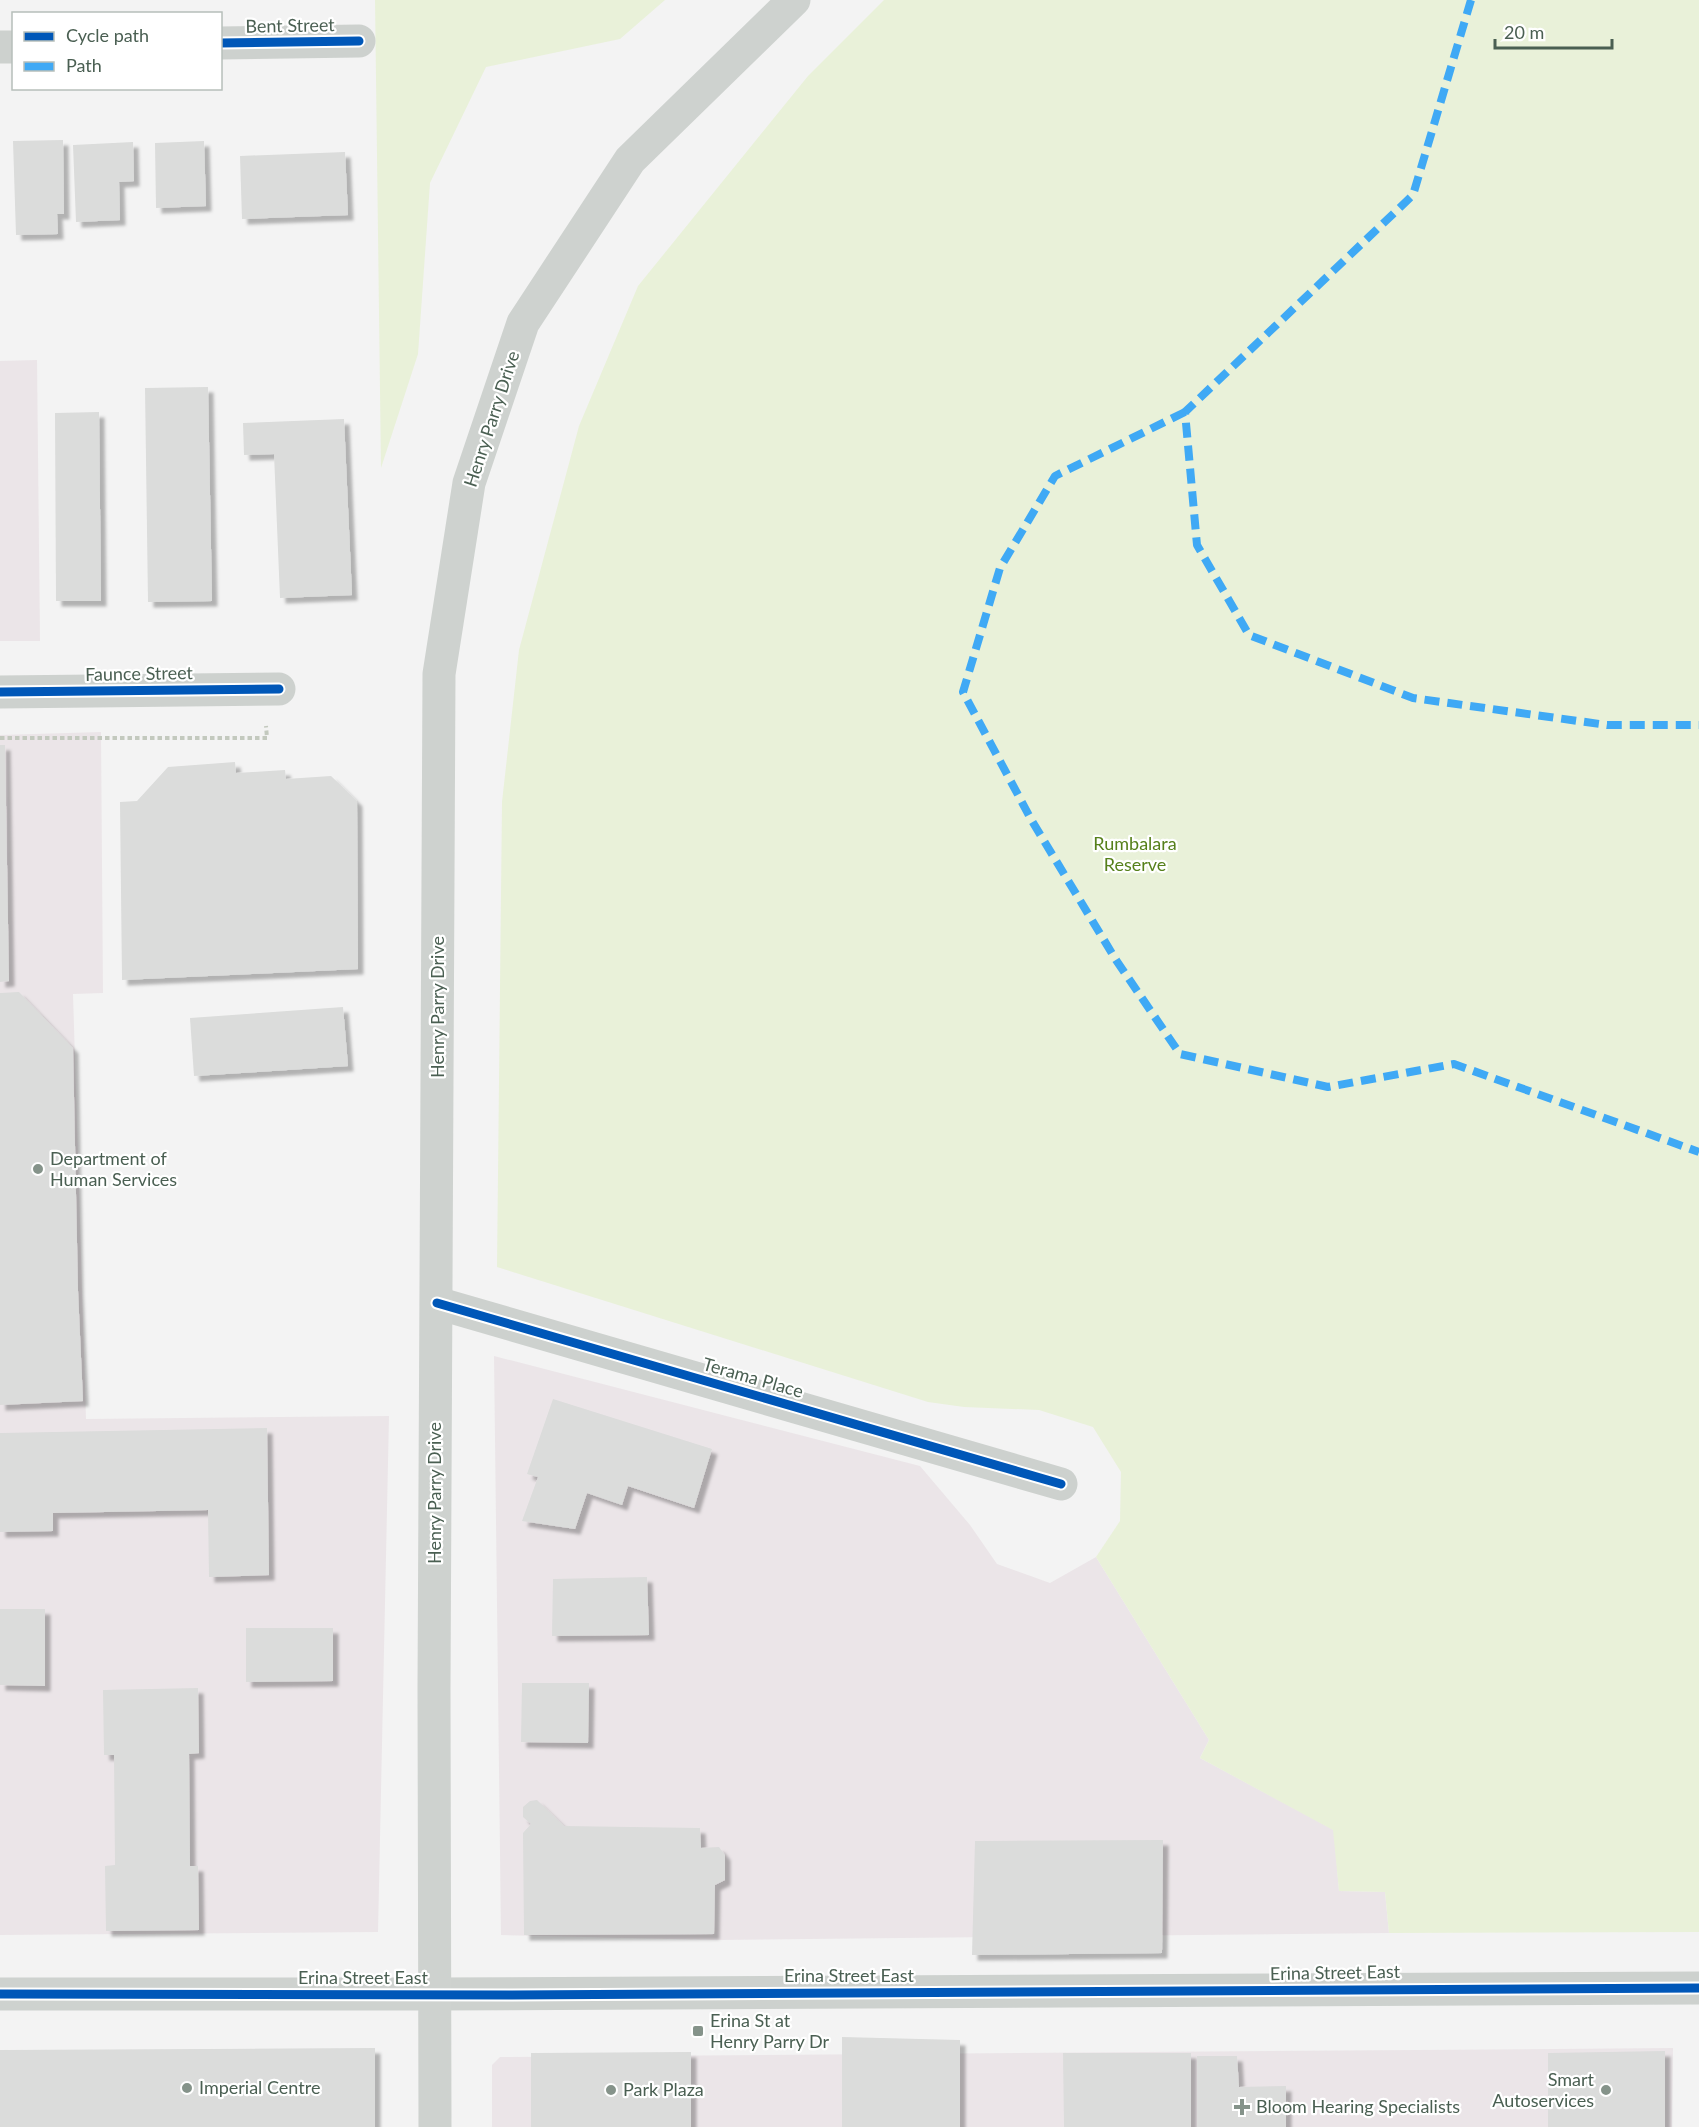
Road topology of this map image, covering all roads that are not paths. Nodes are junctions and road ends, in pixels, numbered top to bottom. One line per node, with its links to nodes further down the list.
1 (794, 0): 6 (main road, Henry Parry Drive)
2 (359, 41): 3 (street, Bent Street)
3 (222, 43)
4 (272, 689): 5 (street, Faunce Street)
5 (0, 692)
6 (437, 1303): 7 (street, Terama Place); 10 (main road, Henry Parry Drive)
7 (1061, 1484)
8 (1699, 1988): 10 (street, Erina Street East)
9 (0, 1994): 10 (main road, Erina Street East)
10 (434, 1994): 11 (main road, Henry Parry Drive)
11 (435, 2127)

